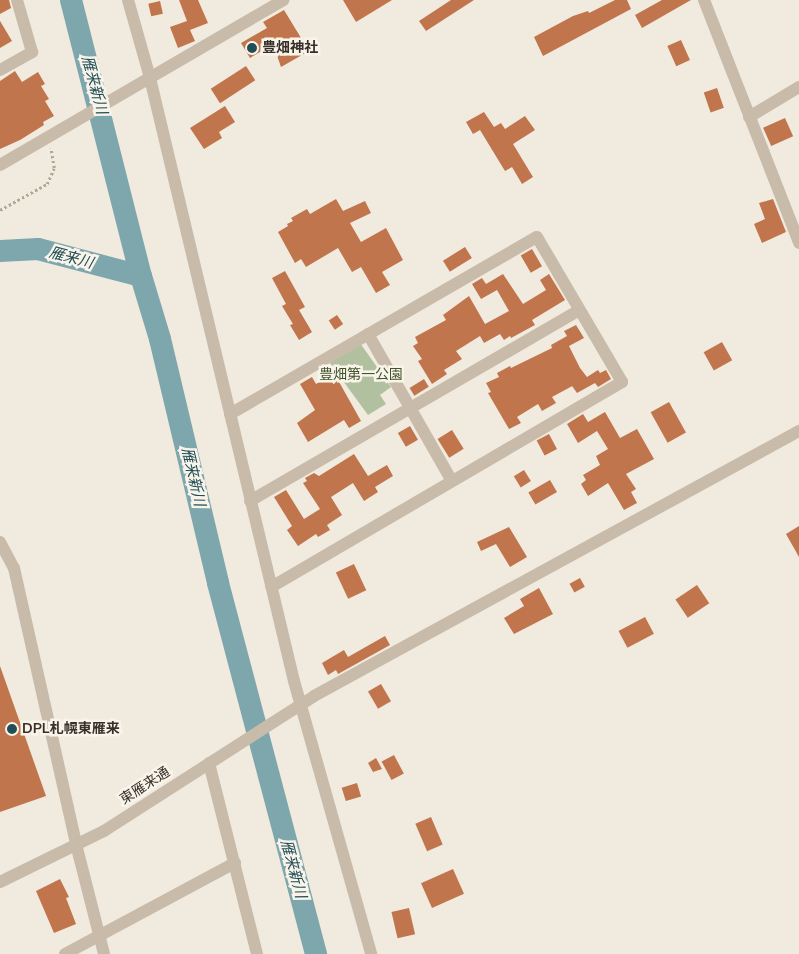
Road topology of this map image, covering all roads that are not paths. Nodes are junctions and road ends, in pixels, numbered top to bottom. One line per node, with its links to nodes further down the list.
1 (17, 0): 5 (street)
2 (128, 0): 6 (street)
3 (284, 0): 6 (street)
4 (704, 0): 8 (street)
5 (0, 70)
6 (150, 78): 9 (street); 14 (street)
7 (799, 87): 8 (street)
8 (750, 117): 10 (street)
9 (0, 165)
10 (799, 243)
11 (579, 310): 12 (street); 13 (street); 16 (street)
12 (368, 334): 13 (street); 14 (street)
13 (411, 408): 16 (street); 17 (street)
14 (230, 414): 17 (street)
15 (799, 431): 20 (street, 東雁来通)
16 (452, 481): 19 (street)
17 (250, 501): 19 (street)
18 (0, 542): 22 (street)
19 (271, 587): 20 (street)
20 (300, 704): 21 (street, 東雁来通); 29 (street)
21 (209, 763): 22 (street, 東雁来通); 23 (street)
22 (76, 844): 24 (street, 東雁来通); 25 (street)
23 (235, 863): 25 (street); 28 (street)
24 (0, 882)
25 (100, 936): 26 (street); 27 (street)
26 (65, 954)
27 (104, 954)
28 (257, 954)
29 (371, 954)

